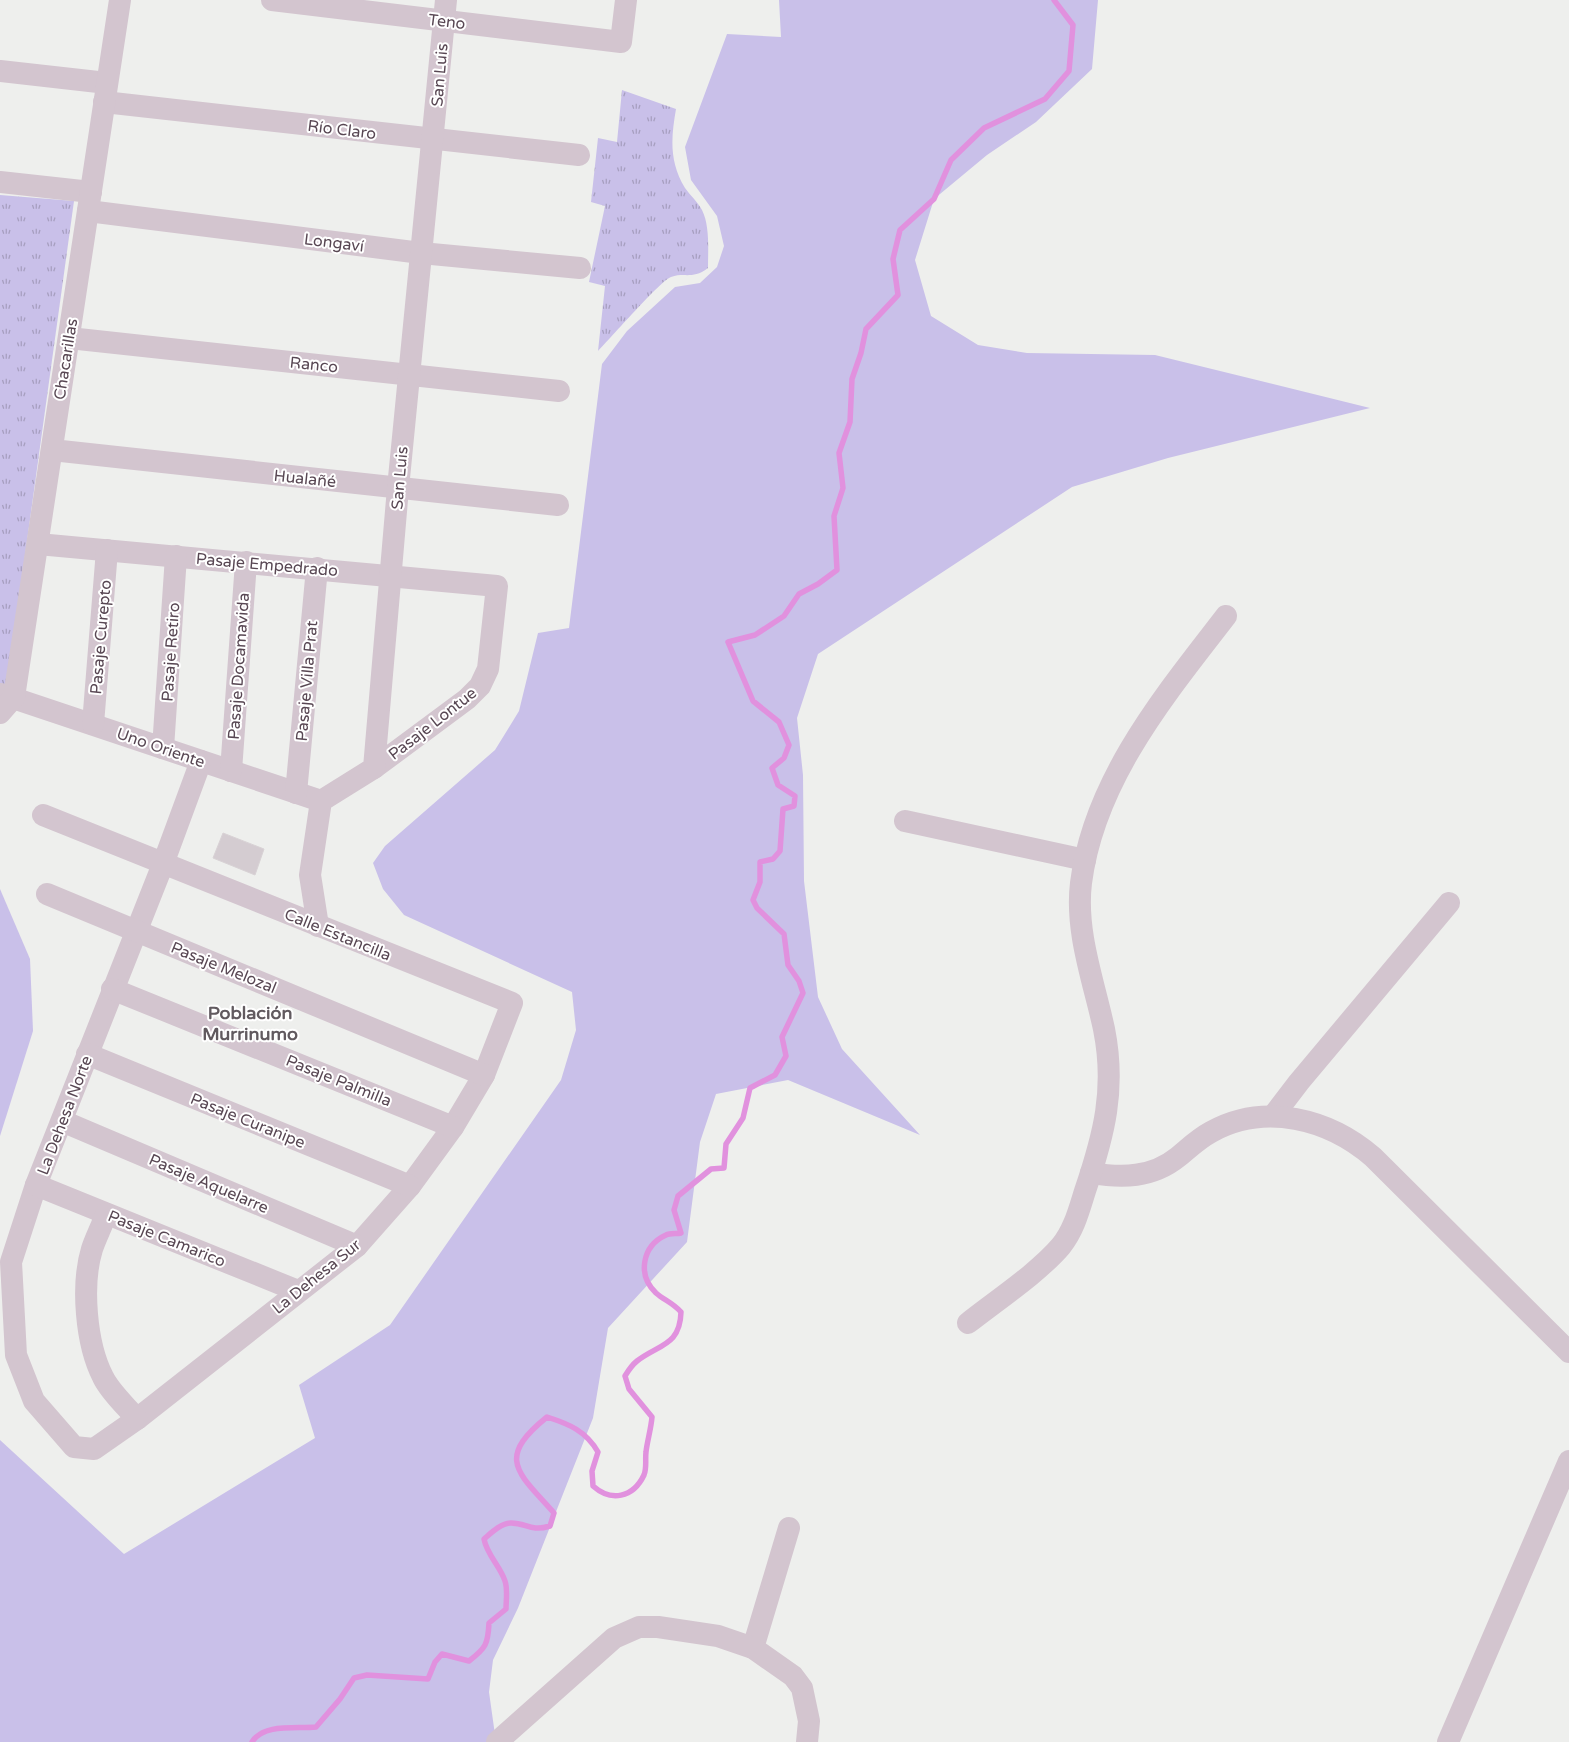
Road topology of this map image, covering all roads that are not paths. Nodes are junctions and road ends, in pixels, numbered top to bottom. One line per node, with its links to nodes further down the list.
1 (120, 0): 6 (street, Chacarillas)
2 (272, 0): 4 (street, Teno)
3 (626, 0): 4 (street, Teno)
4 (445, 10): 7 (street, San Luis)
5 (0, 71): 6 (street, Río Claro)
6 (106, 92): 7 (street, Río Claro); 10 (street, Chacarillas)
7 (433, 140): 8 (street, Río Claro); 11 (street, San Luis)
8 (579, 155)
9 (0, 182): 10 (street, Longaví)
10 (89, 202): 11 (street, Longaví); 13 (street, Chacarillas)
11 (421, 252): 12 (street, Longaví); 14 (street, San Luis)
12 (580, 268)
13 (69, 338): 14 (street, Ranco); 16 (street, Chacarillas)
14 (408, 374): 15 (street, Ranco); 17 (street, San Luis)
15 (559, 391)
16 (52, 450): 17 (street, Hualañé); 19 (street, Chacarillas)
17 (398, 488): 18 (street, Hualañé); 24 (street, San Luis)
18 (558, 505)
19 (38, 544): 20 (street, Pasaje Empedrado); 27 (street, Chacarillas)
20 (107, 550): 21 (street, Pasaje Empedrado); 28 (street, Pasaje Curepto)
21 (176, 556): 22 (street, Pasaje Empedrado); 29 (street, Pasaje Retiro)
22 (246, 562): 23 (street, Pasaje Empedrado); 32 (street, Pasaje Docamavida)
23 (317, 568): 24 (street, Pasaje Empedrado); 33 (street, Pasaje Villa Prat)
24 (391, 575): 25 (street, Pasaje Empedrado); 31 (street, San Luis)
25 (497, 586): 31 (street, Pasaje Lontue)
26 (1226, 616): 37 (street)
27 (5, 702): 28 (street, Uno Oriente)
28 (93, 724): 29 (street, Uno Oriente)
29 (163, 748): 30 (street, Uno Oriente)
30 (201, 761): 32 (street, Uno Oriente); 38 (street, La Dehesa Norte)
31 (374, 768): 34 (street)
32 (231, 771): 33 (street, Uno Oriente)
33 (296, 793): 34 (street, Uno Oriente)
34 (321, 801): 41 (street)
35 (43, 815): 38 (street, Calle Estancilla)
36 (905, 821): 37 (street)
37 (1086, 860): 50 (street)
38 (163, 864): 41 (street, Calle Estancilla); 42 (street, La Dehesa Norte)
39 (47, 894): 42 (street, Pasaje Melozal)
40 (1449, 903): 47 (street)
41 (318, 926): 44 (street, Calle Estancilla)
42 (135, 931): 43 (street, La Dehesa Norte); 46 (street, Pasaje Melozal)
43 (112, 989): 45 (street, La Dehesa Norte); 49 (street, Pasaje Palmilla)
44 (512, 1003): 46 (street, La Dehesa Sur)
45 (87, 1054): 48 (street, La Dehesa Norte); 52 (street, Pasaje Curanipe)
46 (484, 1075): 49 (street, La Dehesa Sur)
47 (1273, 1116): 50 (street); 57 (street)
48 (62, 1121): 51 (street, La Dehesa Norte); 54 (street, Pasaje Aquelarre)
49 (453, 1127): 52 (street, La Dehesa Sur)
50 (1091, 1173): 56 (street)
51 (36, 1185): 53 (street, Pasaje Camarico); 59 (street, La Dehesa Norte)
52 (410, 1186): 54 (street, La Dehesa Sur)
53 (106, 1214): 55 (street, Pasaje Camarico); 58 (street)
54 (357, 1246): 55 (street, La Dehesa Sur)
55 (298, 1291): 58 (street, La Dehesa Sur)
56 (968, 1323)
57 (1569, 1352)
58 (137, 1419): 59 (street, La Dehesa Sur)
59 (94, 1449)
60 (1569, 1461): 65 (street)
61 (789, 1528): 62 (street)
62 (753, 1648): 63 (street); 64 (street)
63 (497, 1742)
64 (807, 1742)
65 (1448, 1742)

